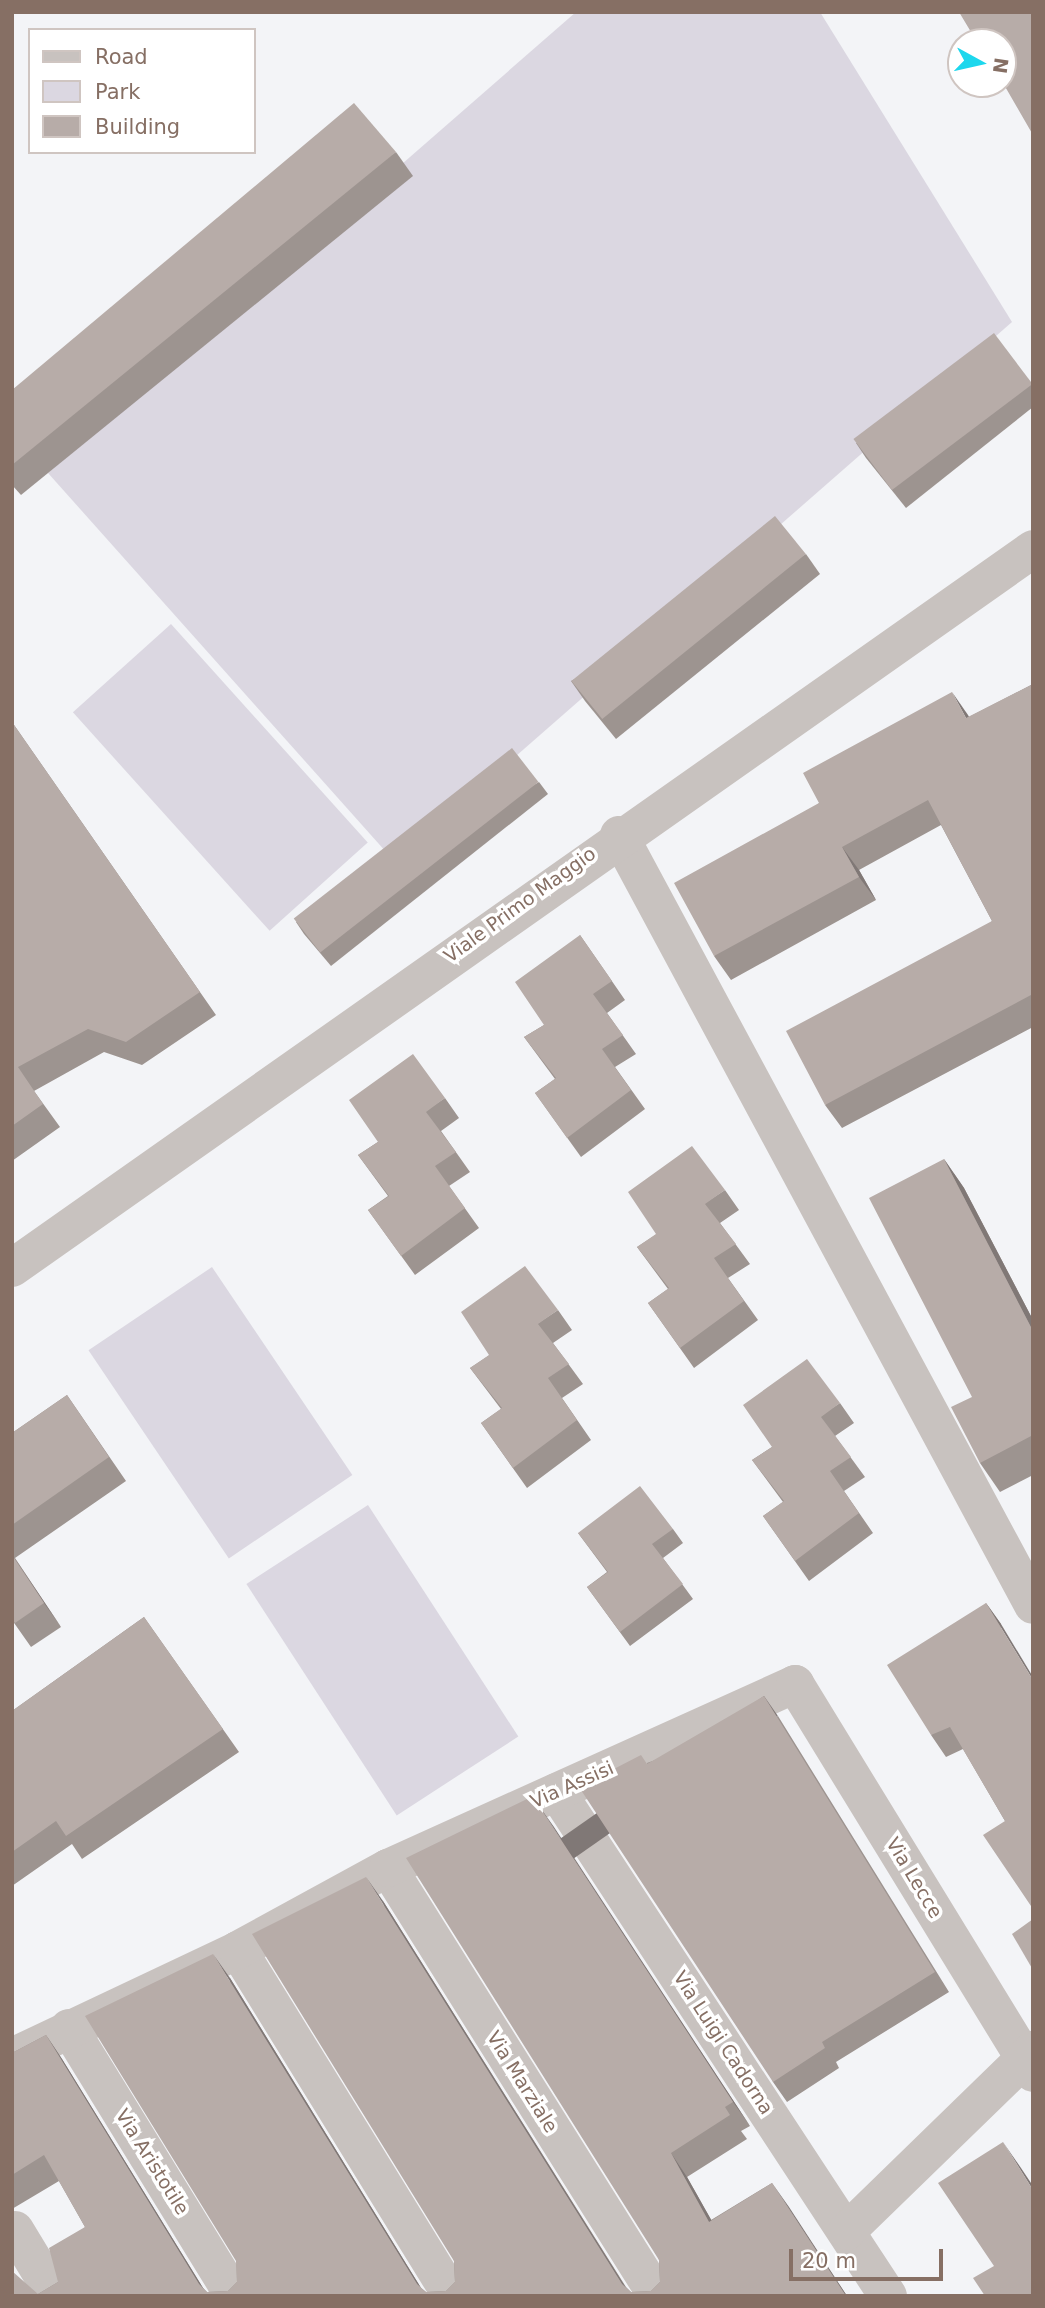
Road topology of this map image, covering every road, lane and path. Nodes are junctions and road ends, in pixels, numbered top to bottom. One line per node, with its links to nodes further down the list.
1 (1033, 549): 2 (street, Viale Primo Maggio)
2 (619, 835): 3 (street, Viale Primo Maggio); 4 (street)
3 (12, 1268)
4 (1033, 1605)
5 (795, 1684): 6 (street, Via Assisi); 11 (street, Via Lecce)
6 (557, 1792): 7 (street, Via Assisi); 13 (street, Via Luigi Cadorna)
7 (388, 1868): 8 (street, Via Assisi); 17 (street, Via Marziale)
8 (238, 1950): 9 (street, Via Assisi); 16 (street)
9 (69, 2028): 10 (street, Via Assisi); 15 (street, Via Aristotile)
10 (12, 2057)
11 (1029, 2060): 13 (street)
12 (15, 2230): 14 (street)
13 (847, 2231): 18 (street, Via Luigi Cadorna)
14 (55, 2296)
15 (234, 2296)
16 (452, 2296)
17 (657, 2296)
18 (888, 2296)

